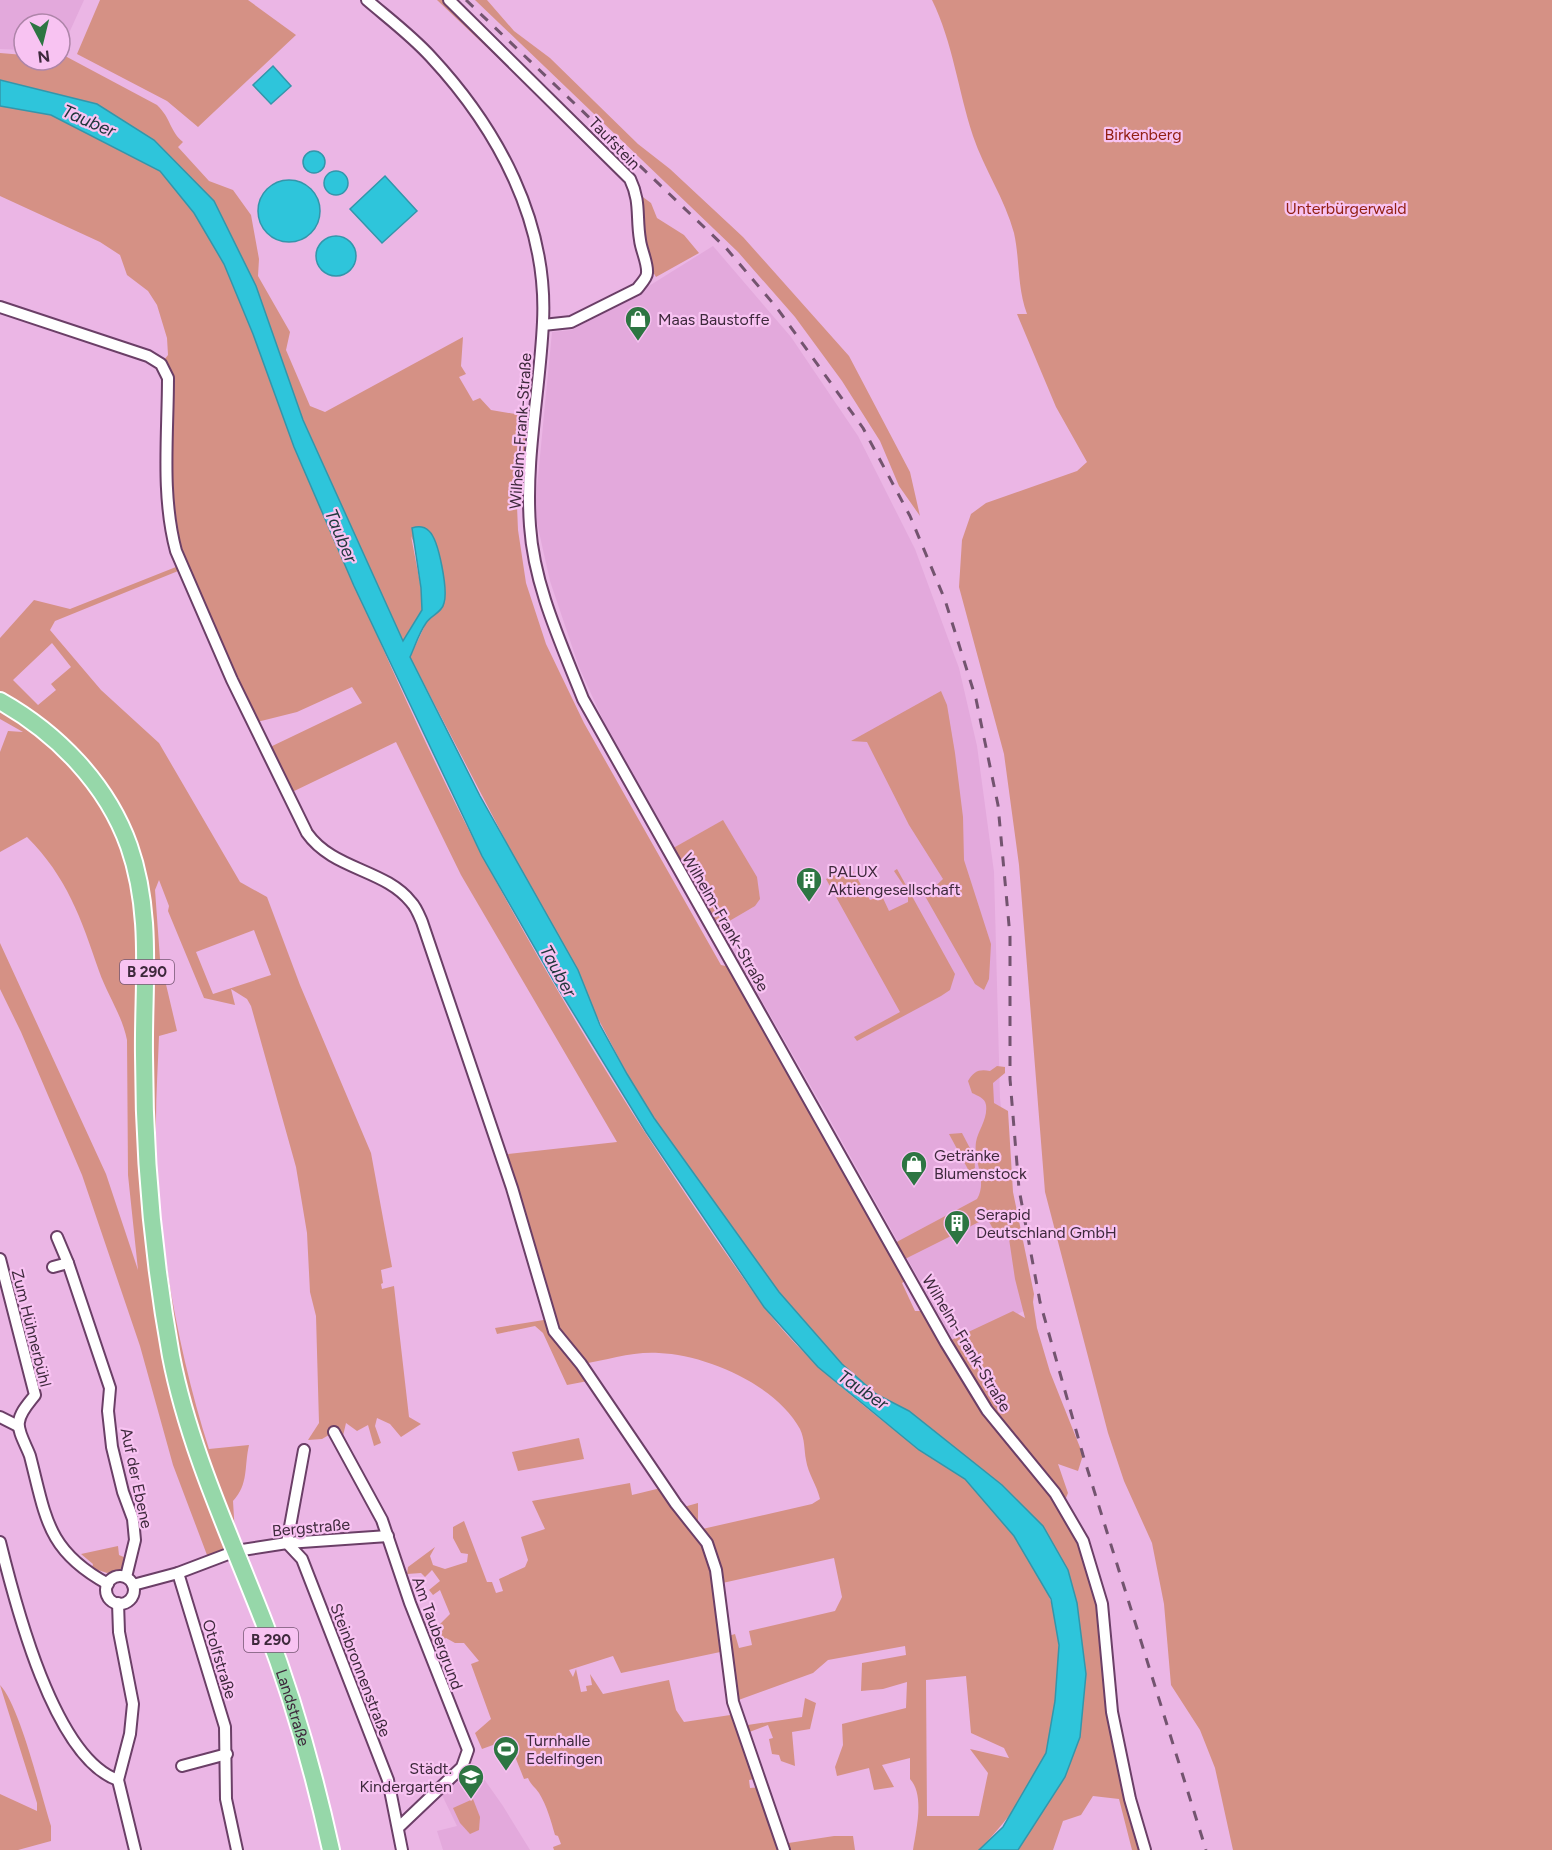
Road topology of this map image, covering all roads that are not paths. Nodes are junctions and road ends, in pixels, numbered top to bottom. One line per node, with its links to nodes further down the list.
1 (367, 0): 4 (street, Wilhelm-Frank-Straße)
2 (449, 0): 4 (street, Taufstein)
3 (0, 307): 31 (street)
4 (543, 325): 32 (street, Wilhelm-Frank-Straße)
5 (0, 701): 18 (main road, Landstraße / B 290)
6 (57, 1237): 8 (street, Auf der Ebene)
7 (0, 1259): 10 (street, Zum Hühnerbühl)
8 (68, 1263): 9 (street); 20 (street, Auf der Ebene)
9 (52, 1267)
10 (2, 1274): 12 (street, Zum Hühnerbühl)
11 (0, 1417): 12 (street)
12 (18, 1426): 21 (street)
13 (334, 1432): 15 (street, Am Taubergrund)
14 (304, 1450): 17 (street)
15 (388, 1536): 17 (street, Bergstraße); 26 (street, Am Taubergrund)
16 (0, 1542): 25 (street)
17 (287, 1543): 18 (street, Bergstraße); 26 (street, Steinbronnenstraße)
18 (236, 1551): 19 (street, Bergstraße); 29 (main road, Landstraße / B 290)
19 (178, 1573): 20 (street, Bergstraße); 23 (street, Otolfstraße)
20 (130, 1581): 21 (street); 22 (street)
21 (108, 1584): 22 (street)
22 (118, 1603): 25 (street)
23 (227, 1754): 24 (street); 28 (street, Otolfstraße)
24 (182, 1766)
25 (118, 1780): 27 (street)
26 (399, 1827): 30 (street, Steinbronnenstraße)
27 (135, 1850)
28 (237, 1850)
29 (331, 1850)
30 (402, 1850)
31 (784, 1850)
32 (1145, 1850)

